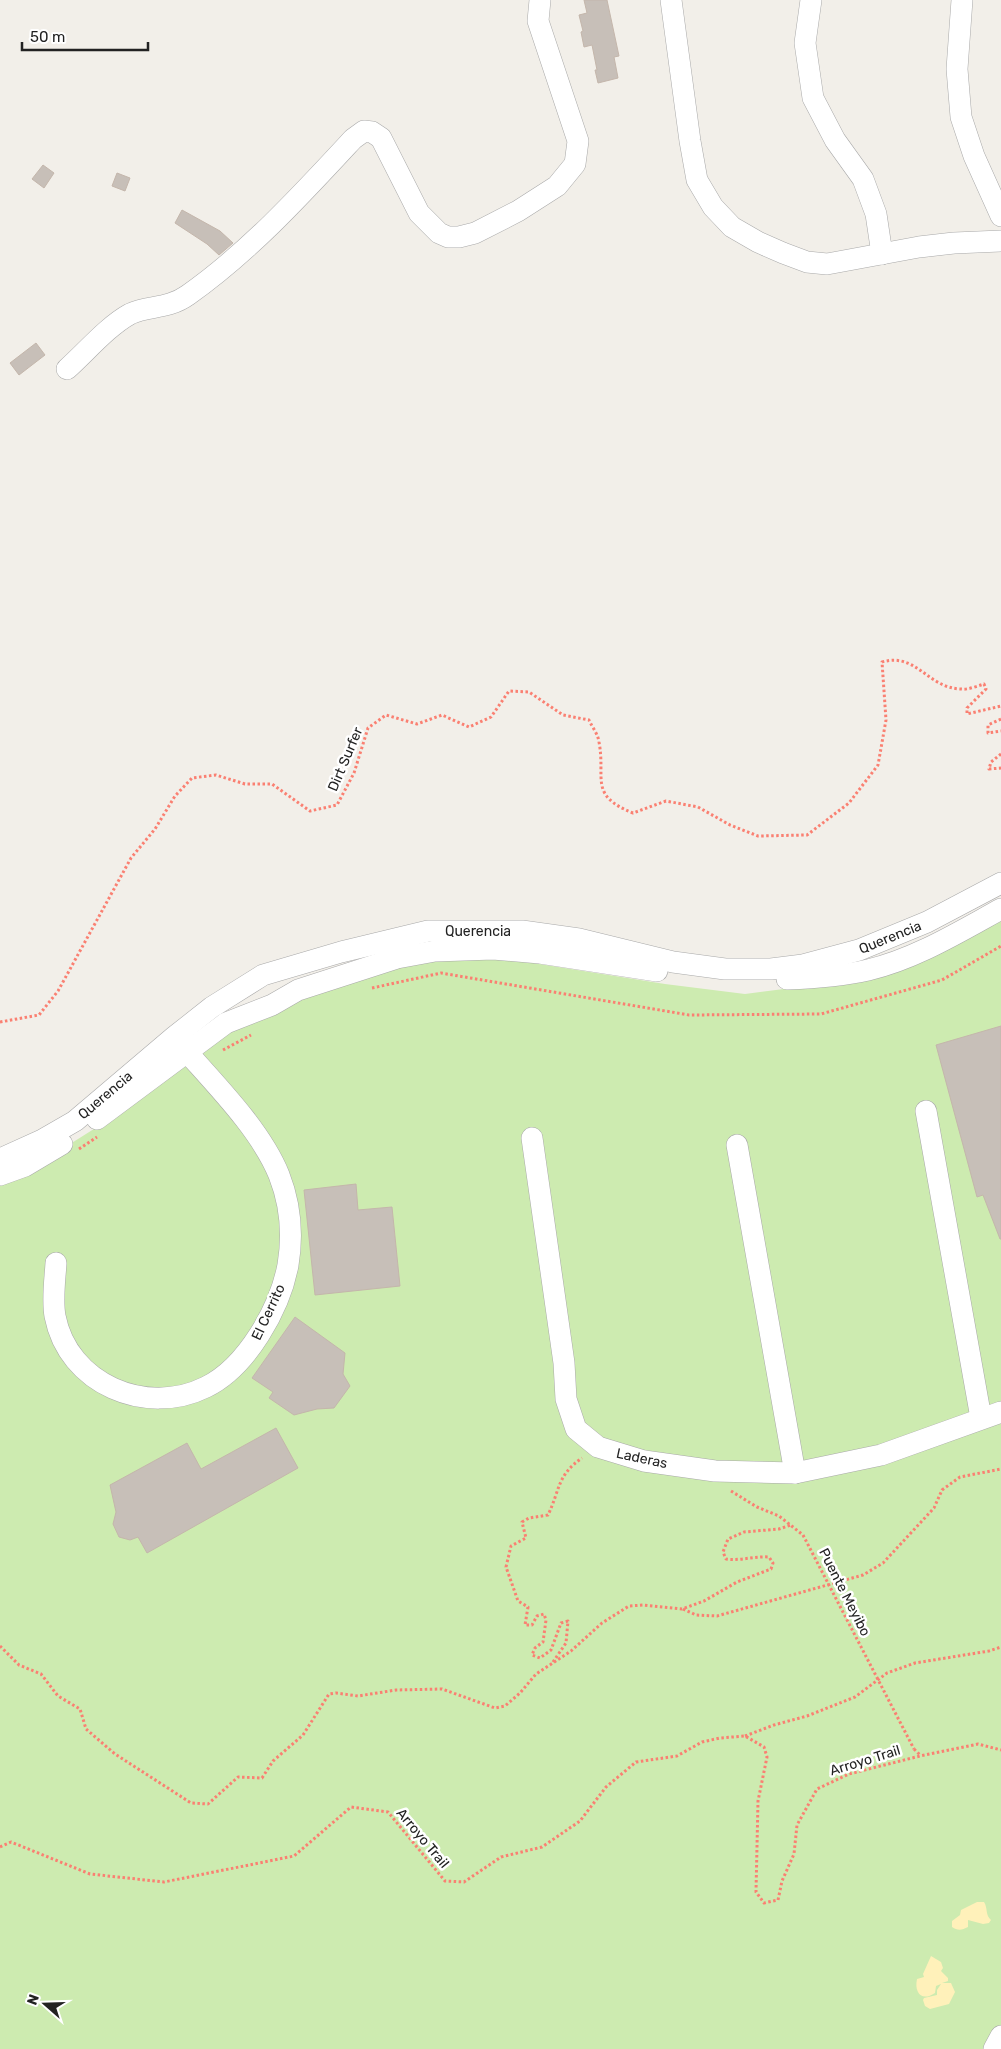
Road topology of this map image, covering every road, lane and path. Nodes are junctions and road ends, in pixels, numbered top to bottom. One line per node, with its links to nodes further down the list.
1 (540, 0): 8 (street)
2 (671, 0): 7 (street)
3 (811, 0): 7 (street)
4 (962, 0): 5 (street)
5 (1001, 216)
6 (1001, 241): 7 (street)
7 (882, 254)
8 (67, 369)
9 (1001, 706): 19 (path, Dirt Surfer)
10 (1001, 719): 11 (path)
11 (1001, 731)
12 (1001, 754): 13 (path)
13 (1001, 768)
14 (1001, 883): 17 (street, Querencia)
15 (1001, 909): 17 (street, Querencia)
16 (1001, 946): 18 (path)
17 (747, 976): 21 (street, Querencia); 23 (street, Querencia)
18 (363, 990)
19 (0, 1022)
20 (256, 1032): 22 (path)
21 (174, 1037): 23 (street, El Cerrito); 29 (street, Querencia)
22 (222, 1050)
23 (187, 1053): 30 (street, Querencia); 31 (street, El Cerrito)
24 (926, 1111): 32 (street)
25 (103, 1132): 28 (path)
26 (532, 1138): 33 (street, Laderas)
27 (737, 1145): 36 (street)
28 (72, 1153)
29 (0, 1159)
30 (0, 1175)
31 (56, 1263)
32 (991, 1415): 36 (street, Laderas)
33 (598, 1447): 35 (street, Laderas); 41 (path)
34 (1001, 1469): 38 (path)
35 (715, 1471): 36 (street, Laderas); 37 (path, Puente Meyibo)
36 (795, 1473)
37 (791, 1525): 38 (path); 44 (path, Puente Meyibo, bridge)
38 (682, 1608): 41 (path)
39 (0, 1646): 41 (path)
40 (1001, 1647): 42 (path)
41 (551, 1664)
42 (745, 1736): 44 (path, Arroyo Trail); 45 (path, Arroyo Trail)
43 (1001, 1750): 44 (path)
44 (920, 1756)
45 (0, 1847)
46 (1001, 2036): 47 (street)
47 (994, 2049)

